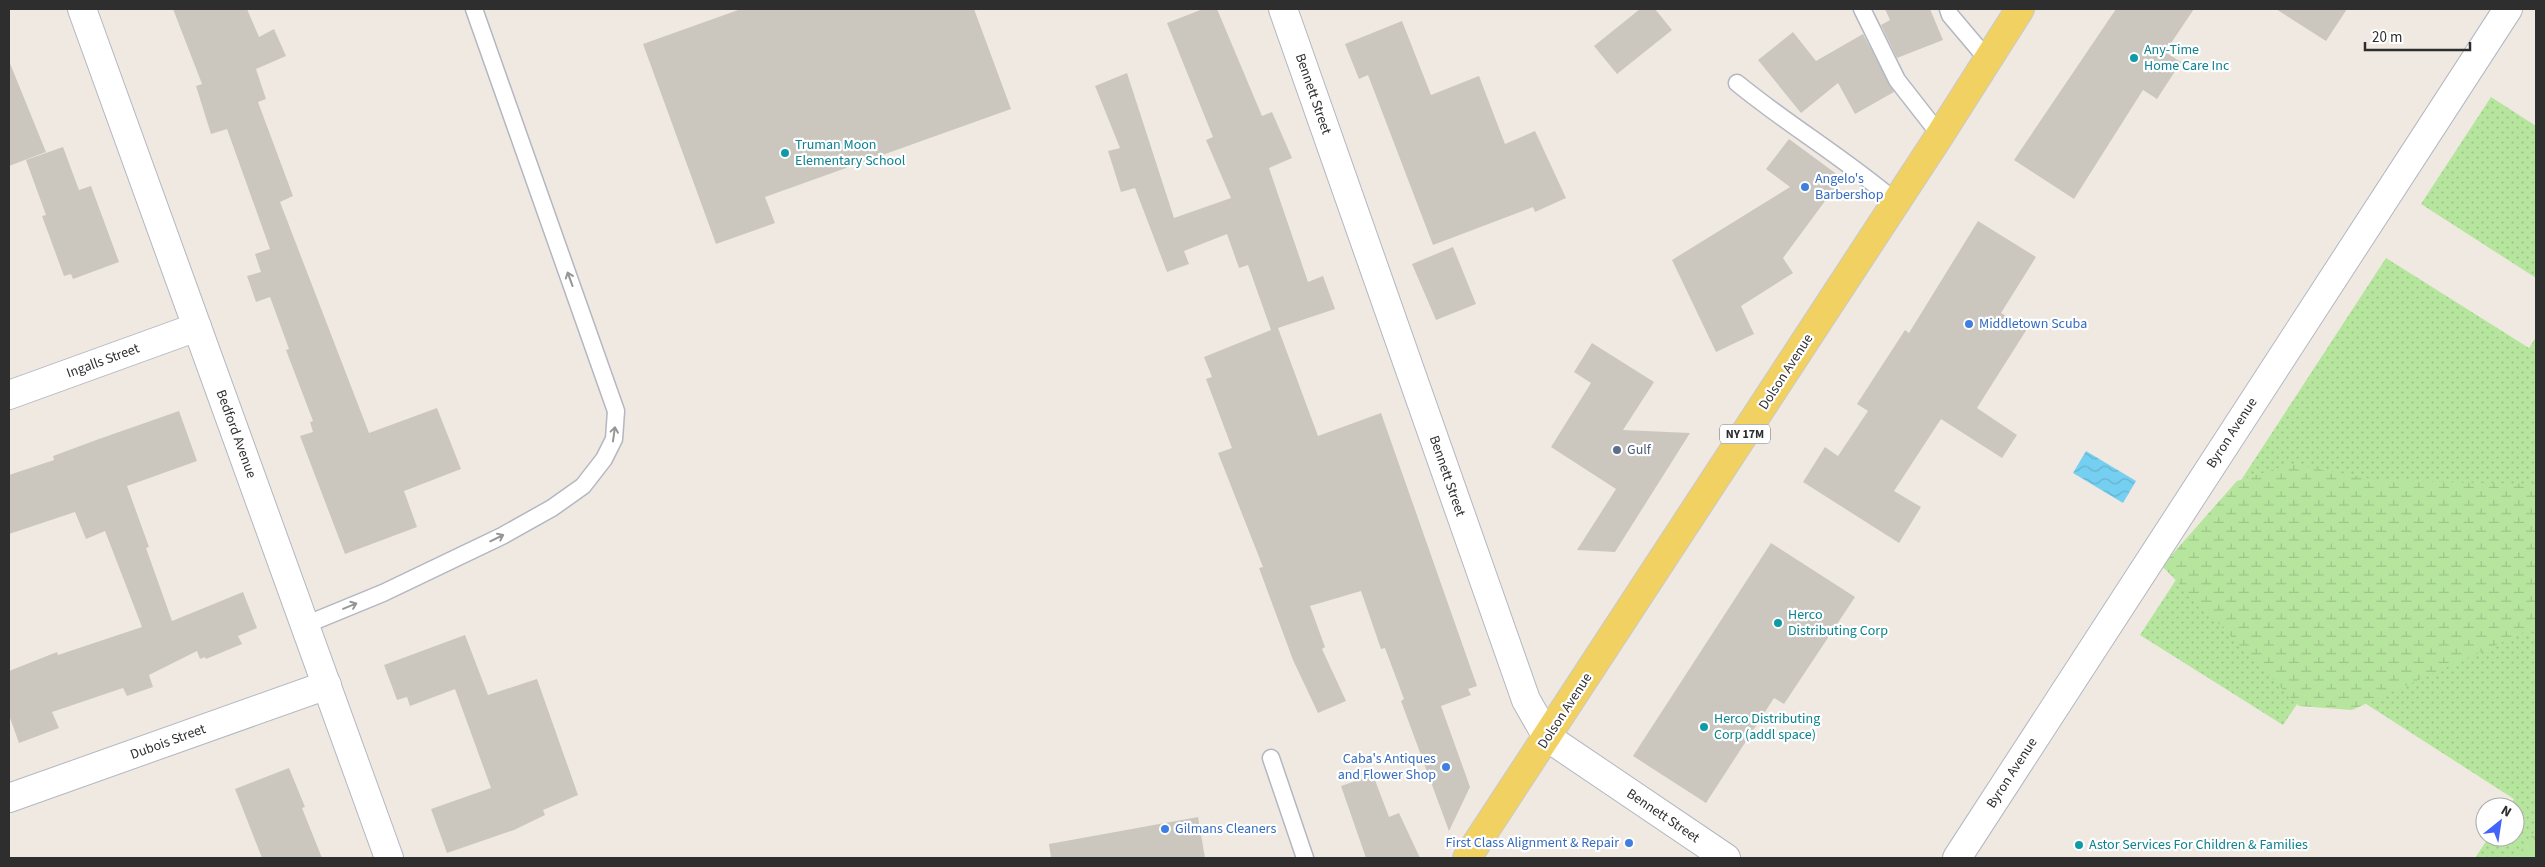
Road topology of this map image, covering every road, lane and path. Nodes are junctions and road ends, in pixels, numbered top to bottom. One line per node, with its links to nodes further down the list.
1 (82, 9): 12 (street, Bedford Avenue)
2 (474, 9): 14 (lane, one-way to 2)
3 (1283, 9): 16 (street, Bennett Street)
4 (1862, 9): 10 (lane)
5 (1948, 9): 8 (lane)
6 (2020, 9): 8 (main road, Dolson Avenue / NY 17M)
7 (2508, 9): 23 (street, Byron Avenue)
8 (1988, 60): 10 (main road, Dolson Avenue / NY 17M)
9 (1737, 83): 11 (lane)
10 (1940, 135): 11 (main road, Dolson Avenue / NY 17M)
11 (1896, 202): 16 (main road, Dolson Avenue / NY 17M)
12 (197, 327): 13 (street, Ingalls Street); 14 (street, Bedford Avenue)
13 (9, 394)
14 (305, 625): 15 (street, Bedford Avenue)
15 (326, 685): 18 (street, Dubois Street); 19 (street, Bedford Avenue)
16 (1548, 737): 21 (main road, Dolson Avenue / NY 17M); 22 (street, Bennett Street)
17 (1271, 758): 20 (lane)
18 (9, 798)
19 (389, 858)
20 (1305, 858)
21 (1467, 858)
22 (1726, 858)
23 (1957, 858)

